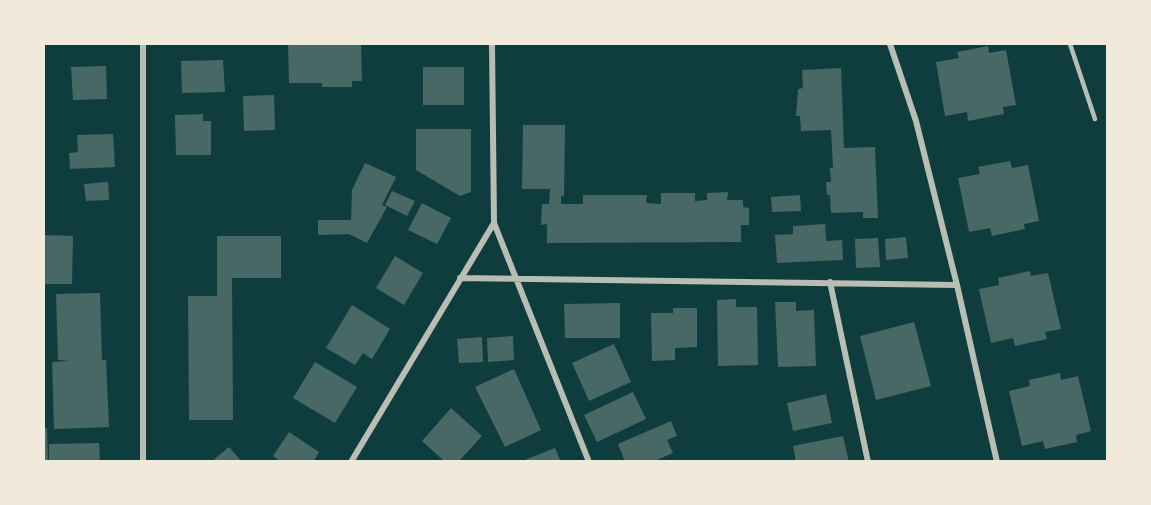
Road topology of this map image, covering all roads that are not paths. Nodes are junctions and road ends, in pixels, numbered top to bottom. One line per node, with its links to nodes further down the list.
1 (143, 44): 11 (street)
2 (492, 44): 6 (street)
3 (890, 44): 10 (street)
4 (1070, 44): 5 (lane)
5 (1095, 118)
6 (494, 222): 7 (street); 8 (street)
7 (460, 278): 8 (street); 12 (street)
8 (518, 278): 9 (street); 13 (street)
9 (830, 282): 10 (street); 14 (street)
10 (957, 285): 15 (street)
11 (143, 462)
12 (351, 462)
13 (589, 462)
14 (868, 462)
15 (997, 462)

